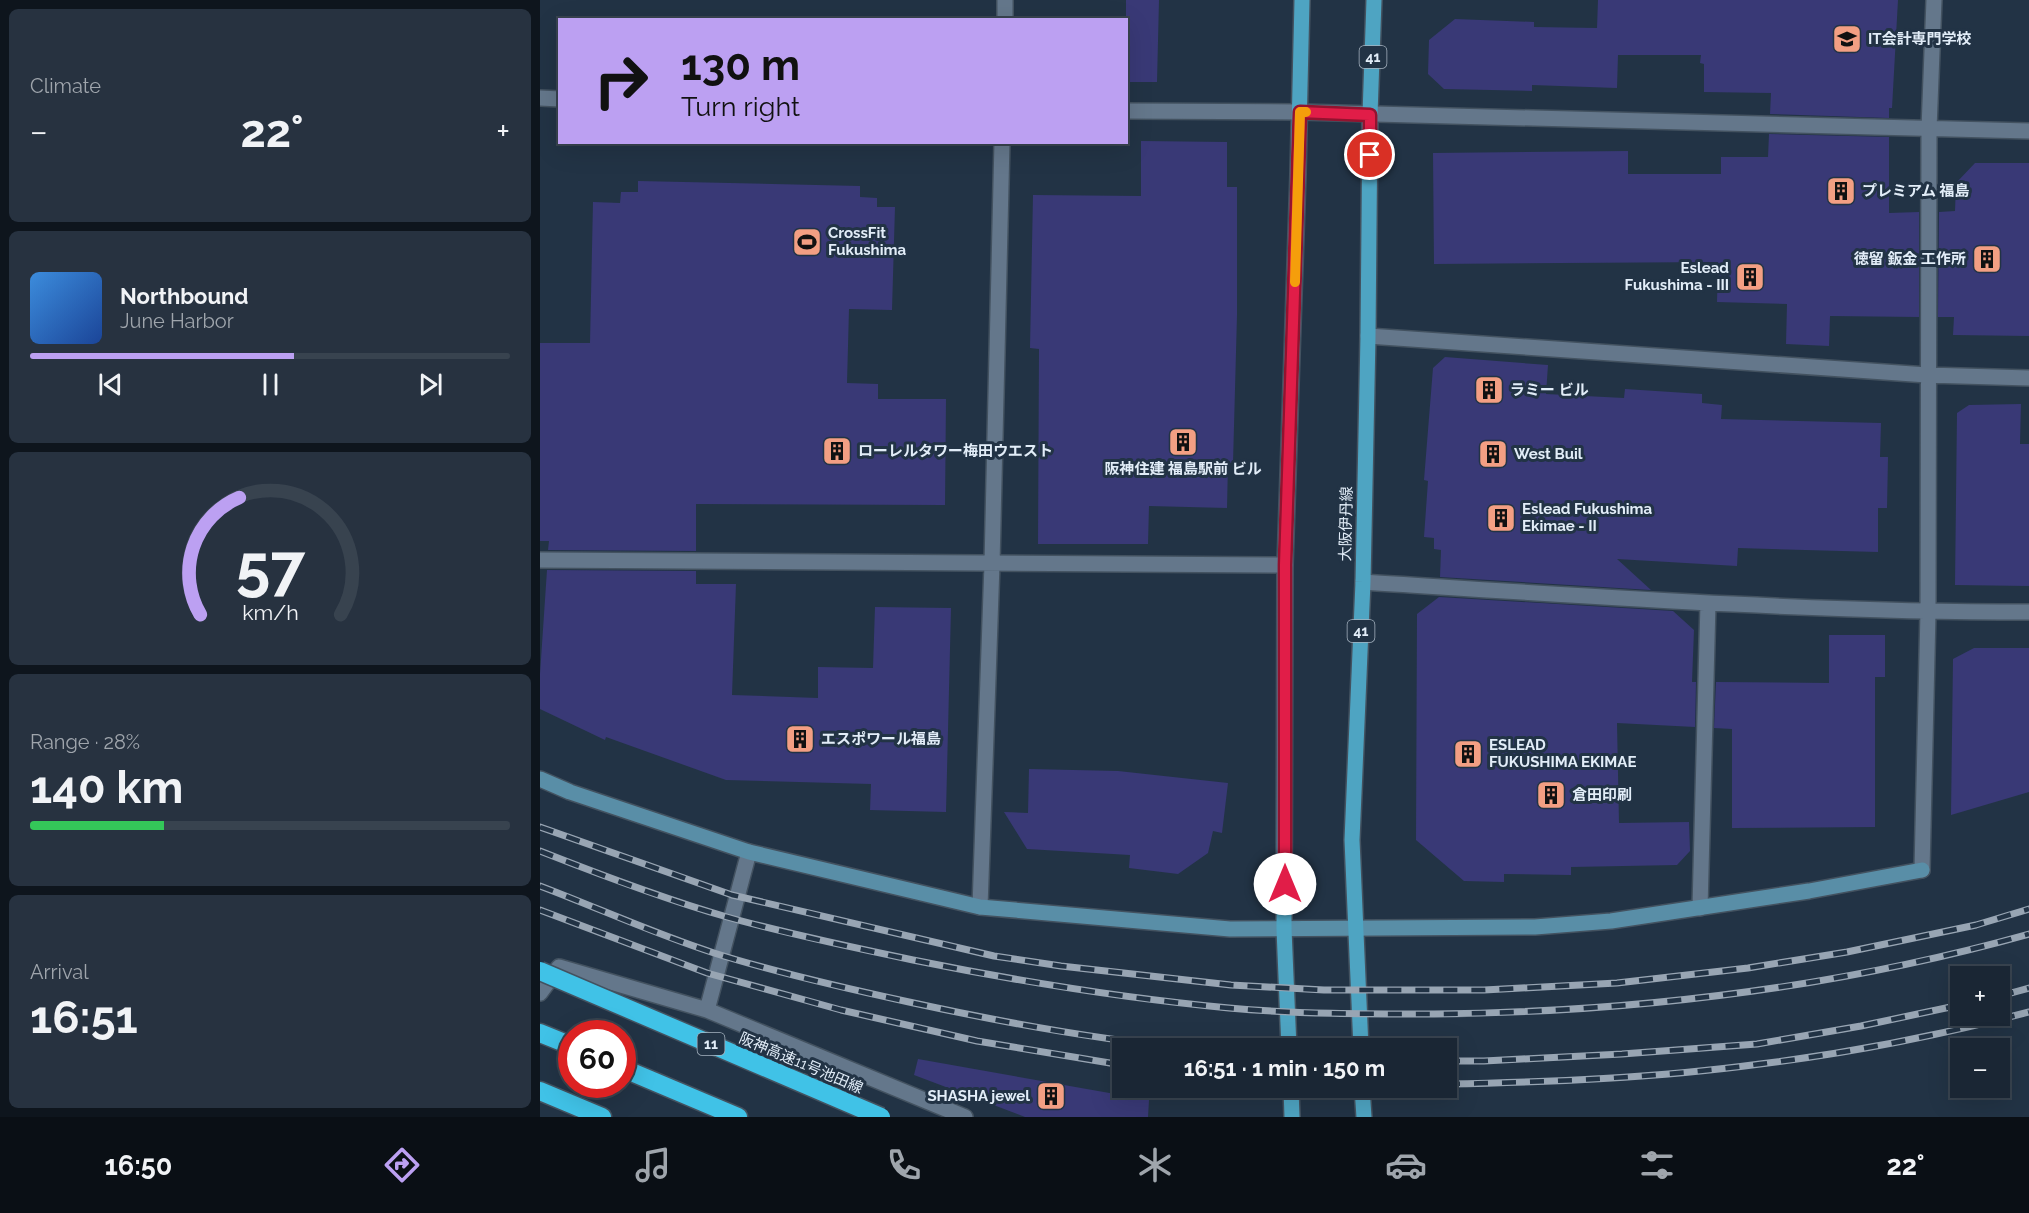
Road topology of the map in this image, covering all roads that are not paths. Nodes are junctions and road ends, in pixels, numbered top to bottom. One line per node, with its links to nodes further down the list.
1 (1005, 0): 5 (street)
2 (1302, 0): 9 (main road)
3 (1374, 0): 10 (main road, 大阪伊丹線 / 41)
4 (1934, 0): 11 (street)
5 (1005, 18)
6 (540, 98): 7 (street)
7 (558, 99)
8 (1128, 111): 9 (street)
9 (1300, 112): 10 (street); 19 (main road)
10 (1370, 115): 11 (street); 14 (main road, 大阪伊丹線 / 41)
11 (1929, 129): 12 (street); 15 (street)
12 (2029, 131)
13 (1002, 144): 18 (street)
14 (1368, 336): 15 (street); 20 (main road, 大阪伊丹線 / 41)
15 (1927, 375): 16 (street); 22 (street)
16 (2029, 378)
17 (540, 560): 18 (street)
18 (992, 564): 19 (street); 26 (street)
19 (1285, 565): 29 (main road)
20 (1363, 582): 21 (street); 28 (main road, 大阪伊丹線 / 41)
21 (1708, 603): 22 (street); 27 (street)
22 (1928, 612): 23 (street); 27 (street)
23 (2029, 612)
24 (540, 779): 25 (street)
25 (749, 852): 26 (street); 32 (street)
26 (980, 907): 29 (street)
27 (1700, 908): 28 (street)
28 (1355, 927): 29 (street); 35 (main road, 大阪伊丹線 / 41)
29 (1284, 929): 34 (main road)
30 (540, 971): 43 (highway, 阪神高速11号池田線 / 11, bridge)
31 (540, 993): 32 (street)
32 (707, 1010): 44 (street)
33 (540, 1033): 36 (highway)
34 (1289, 1038)
35 (1361, 1038)
36 (558, 1040)
37 (636, 1074): 42 (highway)
38 (540, 1091): 41 (highway)
39 (1291, 1098): 45 (main road)
40 (1363, 1098): 46 (main road)
41 (602, 1117)
42 (738, 1117)
43 (881, 1117)
44 (965, 1117)
45 (1292, 1117)
46 (1364, 1117)

